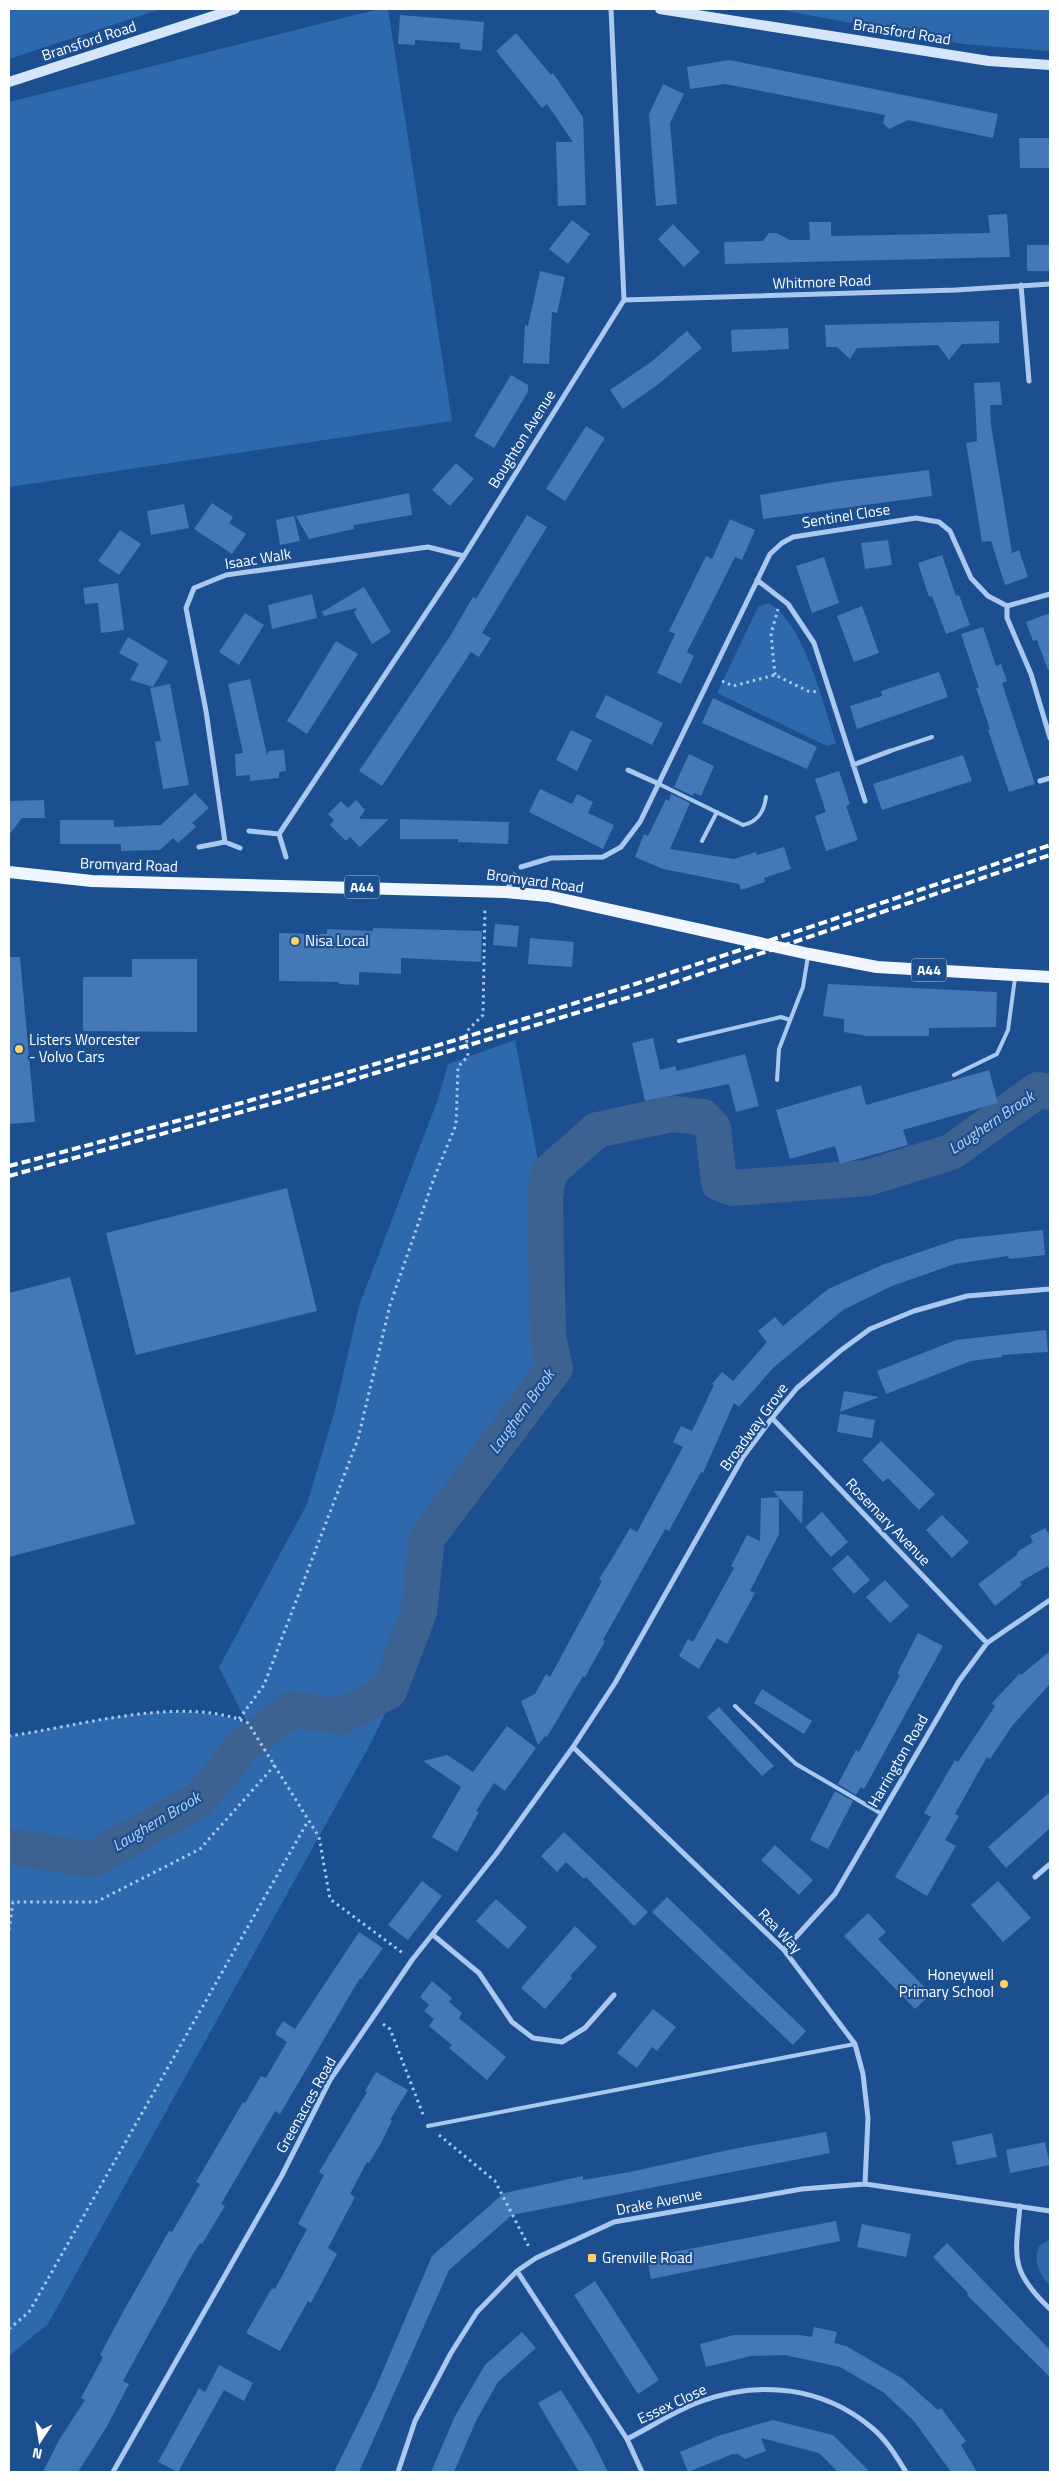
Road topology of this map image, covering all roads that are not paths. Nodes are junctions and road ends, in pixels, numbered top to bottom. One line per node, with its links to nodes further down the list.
1 (235, 9): 5 (main road, Bransford Road)
2 (611, 9): 8 (street)
3 (660, 9): 4 (main road, Bransford Road)
4 (1050, 65)
5 (9, 82)
6 (1050, 284): 7 (street, Whitmore Road)
7 (1021, 285): 8 (street, Whitmore Road); 9 (street)
8 (624, 300): 10 (street, Boughton Avenue)
9 (1028, 381)
10 (464, 556): 26 (street, Boughton Avenue); 28 (street, Isaac Walk)
11 (756, 580): 13 (street, Sentinel Close); 17 (street); 21 (street, Sentinel Close)
12 (1050, 594): 13 (street)
13 (1006, 606): 15 (street)
14 (932, 738): 16 (lane)
15 (1050, 738)
16 (890, 751): 17 (street)
17 (853, 765): 23 (street)
18 (628, 770): 21 (street)
19 (1050, 778): 20 (street)
20 (1040, 782)
21 (659, 784): 24 (lane); 32 (street, Sentinel Close)
22 (766, 797): 24 (lane)
23 (865, 800)
24 (717, 812): 27 (lane)
25 (249, 831): 26 (street)
26 (279, 834): 31 (street)
27 (702, 841)
28 (225, 842): 29 (street); 30 (street)
29 (199, 847)
30 (240, 848)
31 (286, 857)
32 (521, 867)
33 (9, 872): 35 (main road, Bromyard Road / A44)
34 (514, 875): 35 (street)
35 (506, 892): 36 (main road, Bromyard Road / A44)
36 (809, 954): 37 (main road, Bromyard Road / A44); 39 (lane)
37 (1015, 976): 38 (main road, Bromyard Road / A44); 41 (lane)
38 (1050, 977)
39 (790, 1020): 40 (lane); 42 (lane)
40 (678, 1041)
41 (954, 1075)
42 (777, 1080)
43 (1050, 1288): 44 (street, Broadway Grove)
44 (772, 1418): 46 (street, Rosemary Avenue); 48 (street, Broadway Grove)
45 (1050, 1600): 46 (street, Harrington Road)
46 (987, 1643): 49 (street, Harrington Road)
47 (735, 1706): 49 (lane)
48 (573, 1747): 52 (street, Greenacres Road); 53 (street, Rea Way)
49 (882, 1814): 53 (street, Harrington Road)
50 (1050, 1864): 51 (street)
51 (1035, 1877)
52 (433, 1935): 54 (street); 63 (street, Greenacres Road)
53 (784, 1950): 55 (street, Rea Way)
54 (614, 1996)
55 (854, 2044): 56 (lane); 57 (street, Rea Way)
56 (428, 2126)
57 (864, 2184): 58 (street, Drake Avenue); 60 (street, Drake Avenue)
58 (1020, 2206): 59 (street, Drake Avenue); 61 (street)
59 (1050, 2211)
60 (517, 2271): 62 (street); 64 (street, Drake Avenue)
61 (1050, 2309)
62 (627, 2439): 65 (street); 66 (street, Essex Close)
63 (113, 2472)
64 (398, 2472)
65 (642, 2472)
66 (906, 2472)

